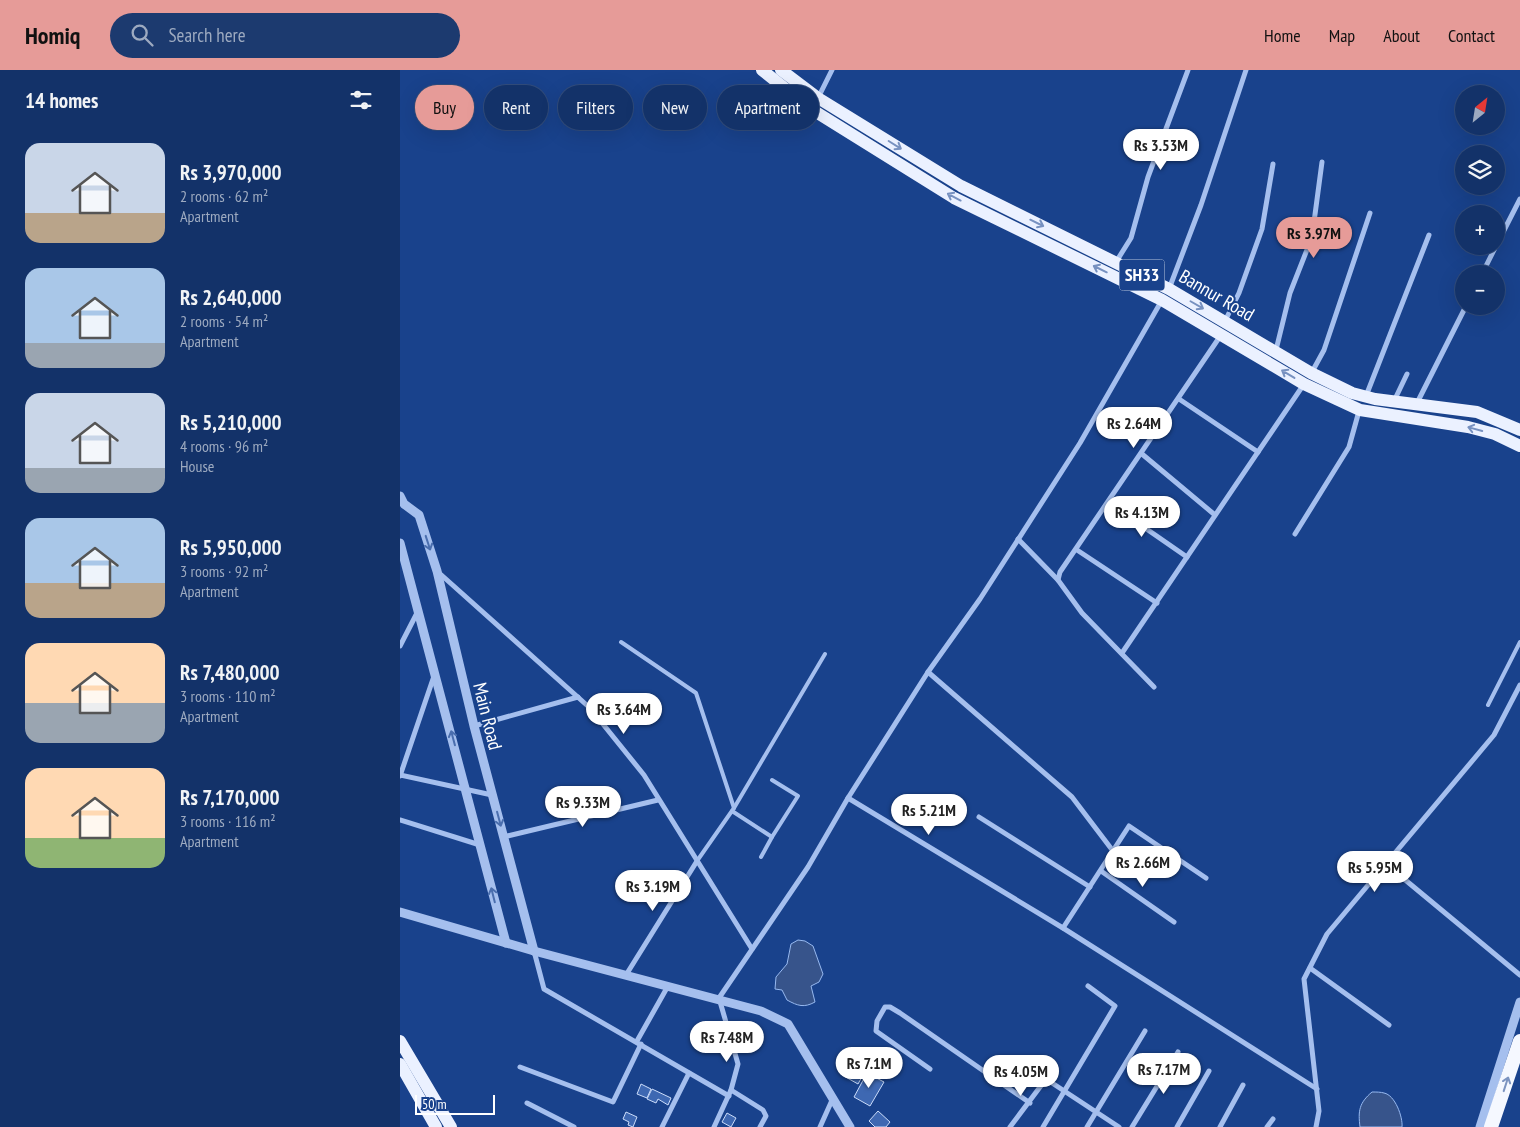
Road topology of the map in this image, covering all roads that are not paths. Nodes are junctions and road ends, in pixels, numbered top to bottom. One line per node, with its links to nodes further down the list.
1 (762, 70): 6 (main road)
2 (781, 70): 7 (main road, Bannur Road / SH33)
3 (832, 70): 8 (street)
4 (1188, 70): 17 (street)
5 (1246, 70): 18 (street)
6 (786, 85)
7 (796, 85)
8 (819, 95)
9 (819, 105): 17 (main road, Bannur Road / SH33, one-way to 17)
10 (819, 106): 18 (main road, one-way to 10)
11 (1322, 162): 22 (street)
12 (1273, 164): 20 (street)
13 (1520, 199): 15 (street)
14 (1370, 214): 24 (street)
15 (1505, 228)
16 (1429, 235): 25 (street)
17 (1116, 262): 18 (main road, Bannur Road / SH33)
18 (1166, 294): 20 (main road, Bannur Road / SH33, one-way to 20); 21 (main road); 38 (street)
19 (1462, 315): 28 (street)
20 (1225, 321): 22 (main road, Bannur Road / SH33)
21 (1221, 335): 24 (main road, one-way to 21); 26 (street)
22 (1276, 351): 24 (main road, Bannur Road / SH33)
23 (1407, 374): 27 (street)
24 (1308, 379): 25 (main road, Bannur Road / SH33); 29 (main road); 32 (street)
25 (1366, 397): 27 (main road, Bannur Road / SH33)
26 (1179, 399): 32 (street); 33 (street)
27 (1395, 400): 28 (main road, Bannur Road / SH33)
28 (1417, 404): 30 (main road, Bannur Road / SH33)
29 (1360, 410): 31 (main road, one-way to 29); 37 (street)
30 (1520, 430)
31 (1520, 446)
32 (1258, 452): 36 (street)
33 (1142, 454): 34 (street); 36 (street)
34 (1108, 503): 40 (street); 41 (street)
35 (401, 504): 42 (street, Main Road, one-way to 42)
36 (1215, 515): 41 (street)
37 (1295, 534)
38 (1018, 540): 43 (street); 51 (street)
39 (400, 542): 45 (street)
40 (1077, 550): 43 (street); 44 (street)
41 (1187, 557): 44 (street)
42 (437, 571): 55 (street); 57 (street, Main Road)
43 (1058, 580): 49 (street)
44 (1157, 603): 49 (street)
45 (418, 610): 48 (street); 52 (street)
46 (621, 642): 64 (lane)
47 (1520, 642): 56 (lane)
48 (400, 646)
49 (1122, 653): 54 (street)
50 (826, 654): 64 (lane)
51 (928, 672): 62 (street); 70 (street)
52 (435, 673): 58 (street); 60 (street, one-way to 52)
53 (1520, 685): 73 (street)
54 (1154, 687)
55 (578, 697): 57 (street); 63 (street)
56 (1488, 705)
57 (474, 726): 61 (street, Main Road)
58 (400, 776): 60 (street)
59 (772, 780): 68 (lane)
60 (467, 791): 61 (street); 69 (street)
61 (492, 796): 67 (street, Main Road, one-way to 67)
62 (848, 798): 79 (street); 81 (street)
63 (658, 800): 67 (street); 72 (street)
64 (733, 809): 68 (lane); 72 (lane)
65 (979, 817): 76 (street)
66 (400, 820): 69 (street)
67 (503, 837): 82 (street, Main Road)
68 (772, 837): 71 (lane)
69 (480, 844): 80 (street, one-way to 69)
70 (1113, 851): 74 (street); 75 (street)
71 (761, 857)
72 (697, 861): 81 (street); 84 (street)
73 (1386, 864): 83 (street); 85 (street)
74 (1101, 871): 76 (street); 78 (street)
75 (1206, 878)
76 (1090, 887): 79 (street)
77 (400, 912): 80 (street)
78 (1174, 922)
79 (1063, 928): 102 (street)
80 (506, 943): 82 (street)
81 (752, 949): 88 (street)
82 (534, 951): 84 (street); 94 (street)
83 (1310, 968): 90 (street); 102 (street)
84 (626, 974): 86 (street)
85 (1520, 975)
86 (668, 986): 88 (street); 94 (street)
87 (1088, 986): 104 (street)
88 (719, 998): 103 (street); 106 (street)
89 (1520, 1002): 128 (street)
90 (1389, 1025)
91 (1145, 1031): 109 (street)
92 (400, 1041): 112 (main road)
93 (1520, 1041): 129 (highway, one-way to 93)
94 (639, 1043): 97 (street); 100 (street)
95 (1178, 1052): 123 (street)
96 (400, 1064): 111 (main road)
97 (520, 1067)
98 (930, 1069): 107 (street)
99 (1209, 1071): 124 (street)
100 (689, 1073): 105 (street); 114 (street)
101 (1243, 1085): 125 (street)
102 (1317, 1089): 127 (street)
103 (731, 1090): 105 (street); 116 (street)
104 (1066, 1092): 107 (street); 109 (street); 120 (street)
105 (729, 1096): 115 (street)
106 (833, 1097): 117 (street); 118 (street)
107 (1030, 1102): 119 (street)
108 (527, 1103): 113 (street)
109 (1097, 1112): 121 (street); 122 (street)
110 (1273, 1118): 126 (street)
111 (436, 1127)
112 (451, 1127)
113 (574, 1127)
114 (662, 1127)
115 (714, 1127)
116 (760, 1127)
117 (820, 1127)
118 (850, 1127)
119 (1010, 1127)
120 (1044, 1127)
121 (1087, 1127)
122 (1119, 1127)
123 (1132, 1127)
124 (1178, 1127)
125 (1220, 1127)
126 (1267, 1127)
127 (1316, 1127)
128 (1480, 1127)
129 (1492, 1127)

